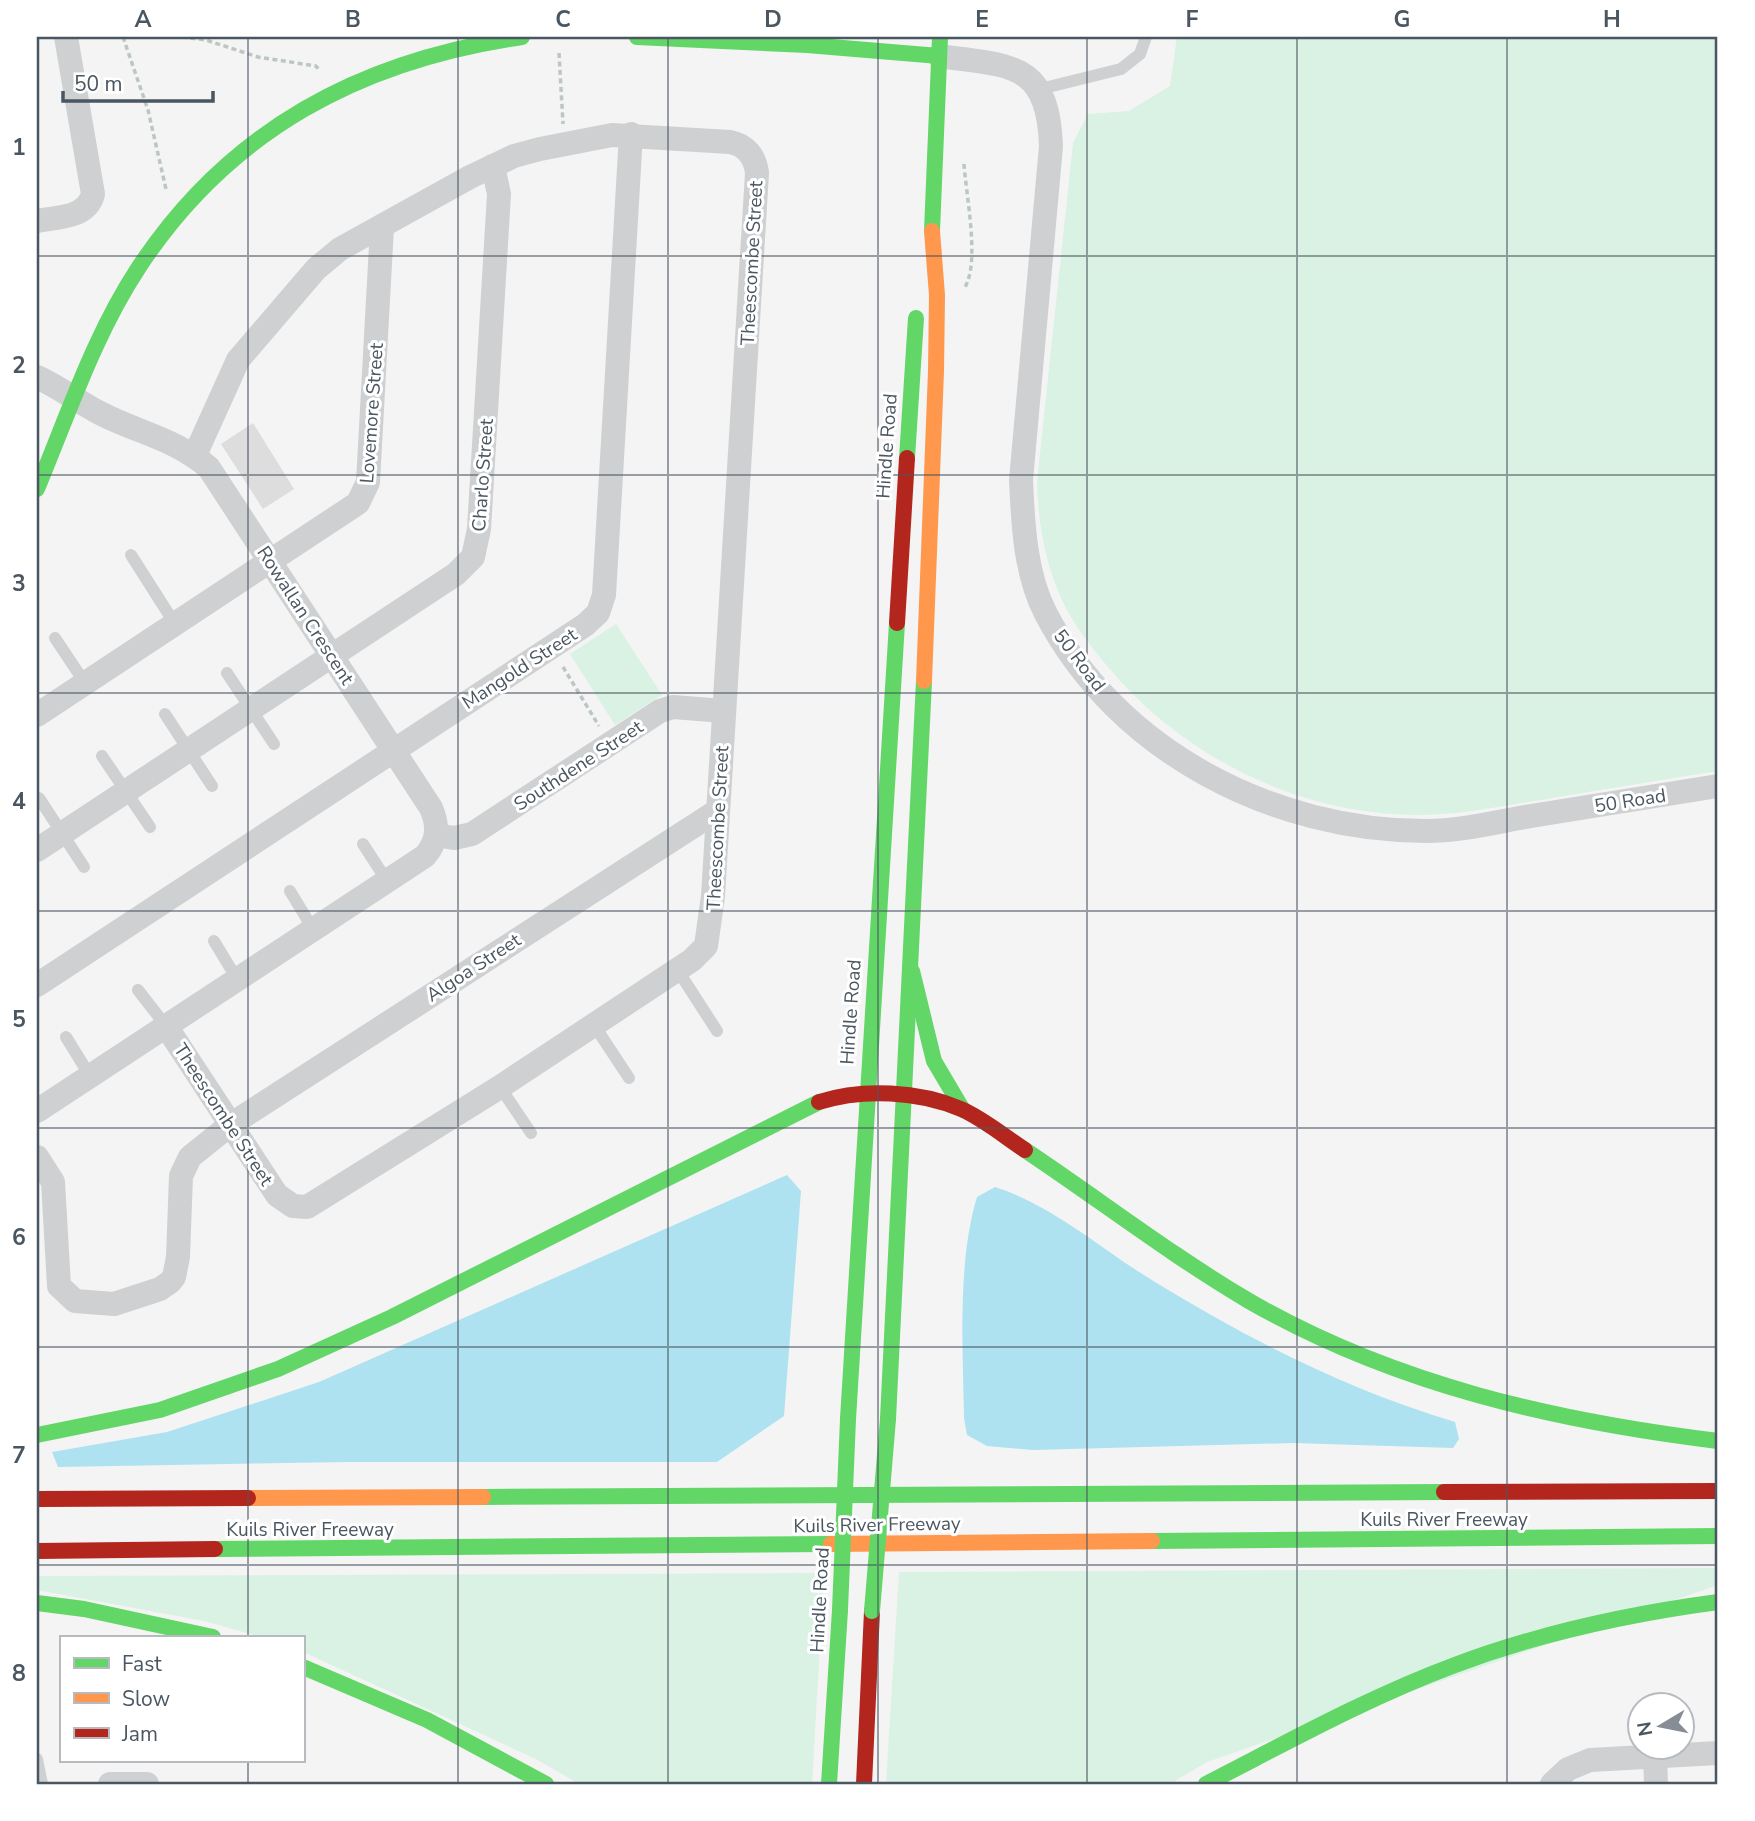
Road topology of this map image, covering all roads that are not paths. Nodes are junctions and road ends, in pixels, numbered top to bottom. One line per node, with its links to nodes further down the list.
1 (66, 37): 9 (street)
2 (523, 37): 15 (main road)
3 (637, 37): 5 (main road)
4 (1146, 37): 6 (lane)
5 (939, 46): 6 (street); 11 (main road)
6 (1040, 89): 34 (street, 50 Road)
7 (631, 134): 8 (street, Theescombe Street); 26 (street, Theescombe Street); 31 (street, Mangold Street)
8 (493, 166): 10 (street, Theescombe Street); 22 (street, Charlo Street)
9 (37, 221)
10 (382, 227): 16 (street, Theescombe Street); 19 (street, Lovemore Street)
11 (931, 245): 12 (main road); 49 (main road)
12 (921, 281)
13 (917, 306): 60 (main road, Hindle Road)
14 (37, 377): 15 (street, Rowallan Crescent)
15 (76, 398): 16 (street, Rowallan Crescent); 17 (main road)
16 (195, 455): 19 (street, Rowallan Crescent)
17 (37, 489)
18 (131, 555): 20 (lane)
19 (270, 561): 20 (street, Lovemore Street); 22 (street, Rowallan Crescent)
20 (175, 624): 24 (street, Lovemore Street)
21 (55, 638): 24 (lane)
22 (332, 656): 25 (street, Charlo Street); 31 (street, Rowallan Crescent)
23 (227, 673): 25 (lane)
24 (85, 683): 27 (street, Lovemore Street)
25 (251, 709): 29 (lane); 30 (street, Charlo Street)
26 (724, 711): 37 (street, Theescombe Street); 40 (street, Southdene Street)
27 (37, 715)
28 (165, 715): 30 (lane)
29 (274, 744)
30 (188, 751): 33 (lane); 35 (street, Charlo Street)
31 (394, 751): 40 (street, Rowallan Crescent); 51 (street, Mangold Street)
32 (102, 756): 35 (lane)
33 (212, 786)
34 (1718, 786)
35 (126, 792): 38 (lane); 39 (street, Charlo Street)
36 (39, 797): 39 (lane)
37 (718, 811): 48 (street, Theescombe Street); 64 (street, Algoa Street)
38 (150, 827)
39 (62, 833): 42 (street, Charlo Street); 43 (lane)
40 (436, 835): 44 (street)
41 (363, 844): 44 (lane)
42 (37, 850)
43 (84, 867)
44 (387, 881): 46 (street)
45 (290, 891): 46 (lane)
46 (313, 929): 50 (street)
47 (214, 941): 50 (lane)
48 (677, 969): 53 (street, Theescombe Street); 55 (lane)
49 (912, 971): 61 (main road); 62 (main road)
50 (237, 979): 54 (street)
51 (37, 985)
52 (138, 990): 54 (lane)
53 (594, 1025): 58 (lane); 59 (street, Theescombe Street)
54 (166, 1026): 57 (street); 64 (street, Theescombe Street)
55 (717, 1031)
56 (66, 1037): 57 (lane)
57 (90, 1076): 63 (street)
58 (629, 1077)
59 (499, 1087): 64 (street, Theescombe Street); 65 (lane)
60 (866, 1095): 61 (main road); 67 (main road); 86 (main road, Hindle Road, bridge)
61 (904, 1097): 62 (main road); 87 (main road, bridge)
62 (963, 1110): 68 (main road)
63 (37, 1111)
64 (230, 1125): 66 (street, Algoa Street)
65 (531, 1133)
66 (37, 1157)
67 (37, 1435)
68 (1718, 1441)
69 (1718, 1491): 70 (main road, Kuils River Freeway)
70 (37, 1499)
71 (1718, 1536): 72 (main road, Kuils River Freeway)
72 (37, 1551)
73 (1718, 1602): 88 (main road)
74 (37, 1603): 75 (main road)
75 (208, 1636)
76 (304, 1667): 85 (main road)
77 (1718, 1753): 78 (street)
78 (1696, 1754)
79 (1626, 1758): 89 (street)
80 (37, 1759): 82 (lane)
81 (1655, 1762): 90 (street)
82 (42, 1784)
83 (110, 1784): 84 (street)
84 (147, 1784)
85 (546, 1784)
86 (829, 1784)
87 (864, 1784)
88 (1206, 1784)
89 (1552, 1784)
90 (1656, 1784)

